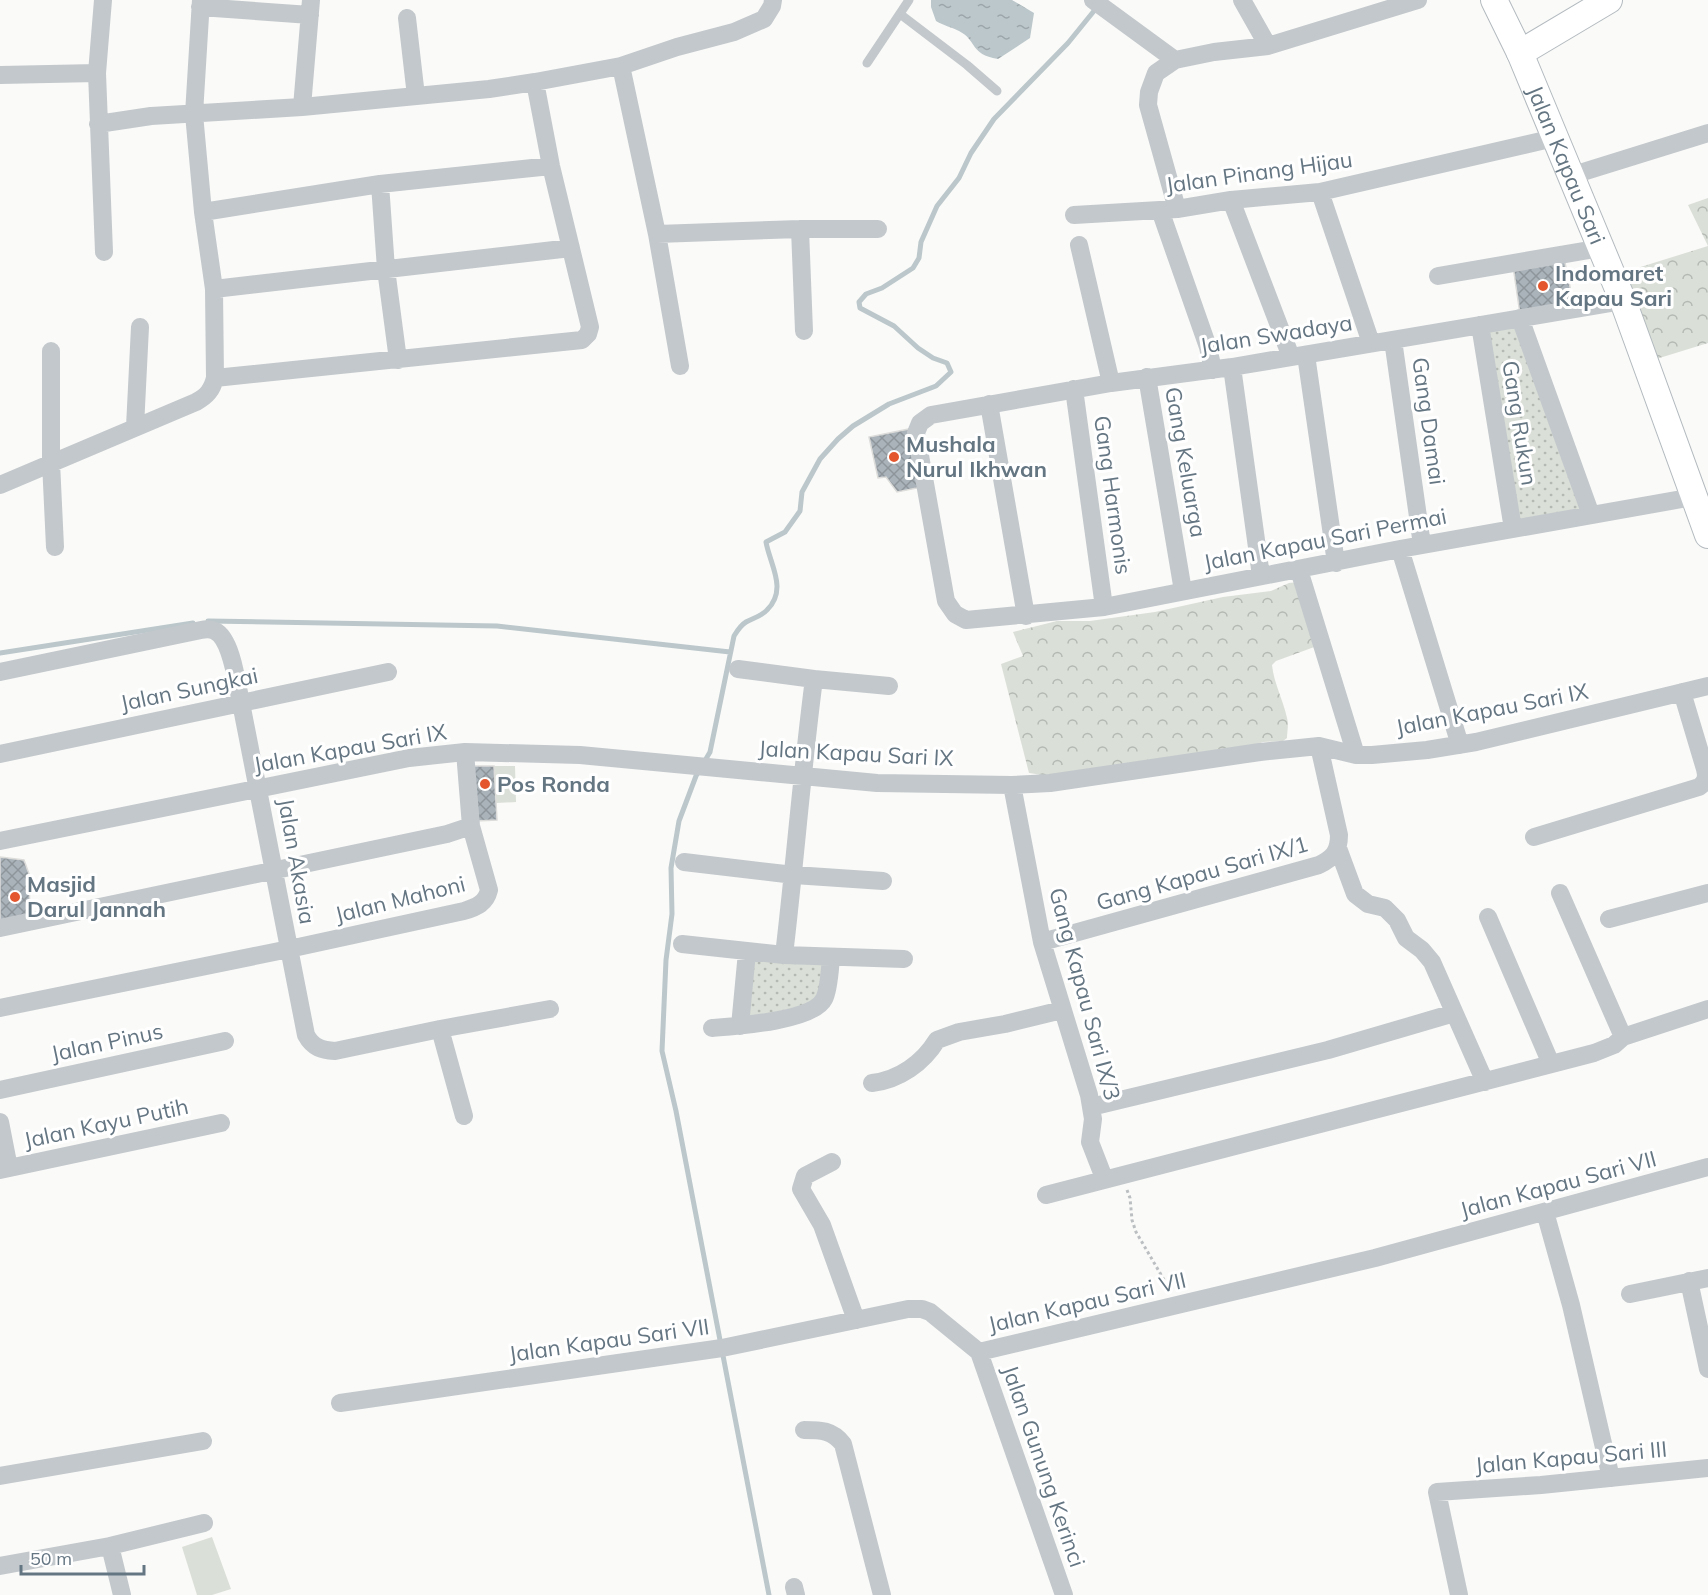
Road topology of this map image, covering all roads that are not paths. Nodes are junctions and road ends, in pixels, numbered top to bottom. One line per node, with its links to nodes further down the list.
1 (103, 0): 19 (street)
2 (773, 0): 18 (street)
3 (909, 0): 12 (lane)
4 (1242, 0): 14 (street)
5 (1418, 0): 10 (street)
6 (1494, 0): 15 (main road, Jalan Kapau Sari)
7 (1609, 0): 15 (main road)
8 (200, 3): 11 (street); 25 (street)
9 (1099, 4): 16 (street)
10 (1389, 4): 14 (street)
11 (311, 8): 24 (street)
12 (900, 14): 17 (lane); 22 (lane)
13 (407, 18): 23 (street)
14 (1268, 46): 16 (street)
15 (1520, 53): 28 (main road, Jalan Kapau Sari)
16 (1175, 60): 34 (street)
17 (867, 63)
18 (621, 66): 21 (street); 39 (street)
19 (97, 73): 20 (street); 26 (street)
20 (0, 75)
21 (535, 82): 23 (street); 29 (street)
22 (998, 91)
23 (416, 96): 24 (street)
24 (302, 107): 25 (street)
25 (194, 114): 26 (street); 35 (street)
26 (98, 124): 43 (street)
27 (1708, 133): 30 (street)
28 (1554, 138): 30 (main road, Jalan Kapau Sari); 32 (street, Jalan Pinang Hijau)
29 (551, 166): 31 (street); 41 (street)
30 (1570, 176): 42 (main road, Jalan Kapau Sari)
31 (380, 184): 35 (street); 44 (street)
32 (1320, 192): 33 (street, Jalan Pinang Hijau); 53 (street)
33 (1231, 200): 34 (street, Jalan Pinang Hijau); 55 (street)
34 (1168, 209): 36 (street, Jalan Pinang Hijau); 59 (street)
35 (203, 212): 46 (street)
36 (1074, 215)
37 (800, 229): 38 (street); 39 (street); 51 (street)
38 (878, 229)
39 (657, 234): 57 (street)
40 (1079, 245): 62 (street)
41 (571, 248): 44 (street); 56 (street)
42 (1601, 248): 45 (street); 47 (main road, Jalan Kapau Sari)
43 (104, 252)
44 (386, 269): 46 (street); 56 (street)
45 (1438, 276)
46 (214, 289): 61 (street)
47 (1623, 301): 48 (street, Jalan Swadaya); 68 (main road, Jalan Kapau Sari)
48 (1520, 318): 49 (street, Jalan Swadaya); 69 (street)
49 (1480, 325): 52 (street, Jalan Swadaya); 70 (street, Gang Rukun)
50 (140, 327): 65 (street)
51 (804, 332)
52 (1393, 340): 53 (street, Jalan Swadaya); 72 (street, Gang Damai)
53 (1371, 343): 55 (street, Jalan Swadaya)
54 (51, 351): 66 (street)
55 (1299, 356): 58 (street, Jalan Swadaya); 75 (street)
56 (398, 360): 61 (street)
57 (680, 366)
58 (1232, 367): 59 (street, Jalan Swadaya); 77 (street)
59 (1213, 370): 60 (street, Jalan Swadaya)
60 (1147, 377): 62 (street, Jalan Swadaya); 78 (street, Gang Keluarga)
61 (215, 378): 65 (street)
62 (1111, 383): 63 (street, Jalan Swadaya)
63 (1074, 389): 64 (street, Jalan Swadaya); 79 (street, Gang Harmonis)
64 (989, 404): 80 (street, Jalan Swadaya); 81 (street)
65 (135, 427): 66 (street)
66 (51, 462): 67 (street); 73 (street)
67 (0, 485)
68 (1693, 497): 69 (street, Jalan Kapau Sari Permai); 71 (main road, Jalan Kapau Sari)
69 (1591, 515): 70 (street, Jalan Kapau Sari Permai)
70 (1513, 529): 72 (street, Jalan Kapau Sari Permai)
71 (1708, 535)
72 (1422, 545): 74 (street, Jalan Kapau Sari Permai)
73 (55, 547)
74 (1400, 549): 75 (street, Jalan Kapau Sari Permai); 90 (street)
75 (1336, 562): 76 (street, Jalan Kapau Sari Permai)
76 (1299, 570): 77 (street, Jalan Kapau Sari Permai); 94 (street)
77 (1260, 576): 78 (street, Jalan Kapau Sari Permai)
78 (1183, 591): 79 (street, Jalan Kapau Sari Permai)
79 (1104, 607): 81 (street, Jalan Kapau Sari Permai)
80 (959, 615): 81 (street, Jalan Kapau Sari Permai)
81 (1026, 616)
82 (738, 669): 85 (street)
83 (0, 672): 89 (street, Jalan Akasia)
84 (388, 672): 89 (street, Jalan Sungkai)
85 (814, 678): 86 (street); 95 (street)
86 (889, 686)
87 (1708, 686): 88 (street, Jalan Kapau Sari IX)
88 (1682, 692): 90 (street, Jalan Kapau Sari IX); 99 (street)
89 (241, 703): 93 (street, Jalan Sungkai); 97 (street, Jalan Akasia)
90 (1460, 745): 94 (street, Jalan Kapau Sari IX)
91 (1319, 746): 94 (street, Jalan Kapau Sari IX); 96 (street, Jalan Kapau Sari IX); 101 (street, Gang Kapau Sari IX/1)
92 (465, 752): 95 (street, Jalan Kapau Sari IX); 97 (street, Jalan Kapau Sari IX); 98 (street, Jalan Mahoni)
93 (0, 754)
94 (1356, 754)
95 (801, 777): 96 (street, Jalan Kapau Sari IX); 104 (street)
96 (1012, 785): 111 (street, Gang Kapau Sari IX/3)
97 (259, 789): 100 (street, Jalan Kapau Sari IX); 103 (street, Jalan Akasia)
98 (471, 826): 103 (street); 113 (street, Jalan Mahoni)
99 (1534, 837)
100 (0, 841)
101 (1338, 848): 111 (street, Gang Kapau Sari IX/1); 122 (street)
102 (684, 862): 104 (street)
103 (274, 869): 110 (street); 113 (street, Jalan Akasia)
104 (794, 875): 105 (street); 115 (street)
105 (883, 881)
106 (1560, 893): 126 (street)
107 (1708, 893): 109 (street)
108 (1488, 917): 128 (street)
109 (1609, 919)
110 (0, 928)
111 (1042, 942): 121 (street, Gang Kapau Sari IX/3)
112 (682, 944): 114 (street)
113 (289, 949): 118 (street, Jalan Mahoni); 125 (street, Jalan Akasia)
114 (747, 952): 115 (street); 123 (street)
115 (784, 955): 116 (street)
116 (831, 957): 117 (street); 123 (street)
117 (904, 959)
118 (0, 1008)
119 (550, 1009): 125 (street, Jalan Akasia)
120 (1708, 1009): 126 (street)
121 (1062, 1010): 130 (street); 132 (street, Gang Kapau Sari IX/3)
122 (1454, 1013): 129 (street); 132 (street)
123 (740, 1026): 124 (street)
124 (712, 1028)
125 (440, 1029): 133 (street)
126 (1623, 1037): 128 (street)
127 (225, 1041): 131 (street, Jalan Pinus)
128 (1551, 1064): 129 (street)
129 (1485, 1082): 139 (street)
130 (872, 1083)
131 (0, 1090)
132 (1091, 1107): 139 (street, Gang Kapau Sari IX/3)
133 (464, 1116)
134 (0, 1122): 138 (street)
135 (221, 1124): 138 (street, Jalan Kayu Putih)
136 (832, 1161): 145 (street)
137 (1708, 1167): 141 (street, Jalan Kapau Sari VII)
138 (5, 1169)
139 (1113, 1176): 140 (street)
140 (1046, 1195)
141 (1545, 1212): 146 (street, Jalan Kapau Sari VII); 153 (street)
142 (1708, 1278): 143 (street)
143 (1689, 1281): 144 (street); 147 (street)
144 (1630, 1294)
145 (856, 1320): 146 (street, Jalan Kapau Sari VII); 148 (street, Jalan Kapau Sari VII)
146 (979, 1352): 159 (street, Jalan Gunung Kerinci)
147 (1708, 1370)
148 (340, 1403)
149 (804, 1430): 158 (street)
150 (204, 1441): 152 (street)
151 (1708, 1468): 153 (street, Jalan Kapau Sari III)
152 (0, 1476)
153 (1611, 1478): 160 (street, Jalan Kapau Sari III)
154 (204, 1523): 155 (street)
155 (110, 1546): 156 (street); 157 (street)
156 (0, 1566)
157 (122, 1595)
158 (882, 1595)
159 (1064, 1595)
160 (1460, 1595)

